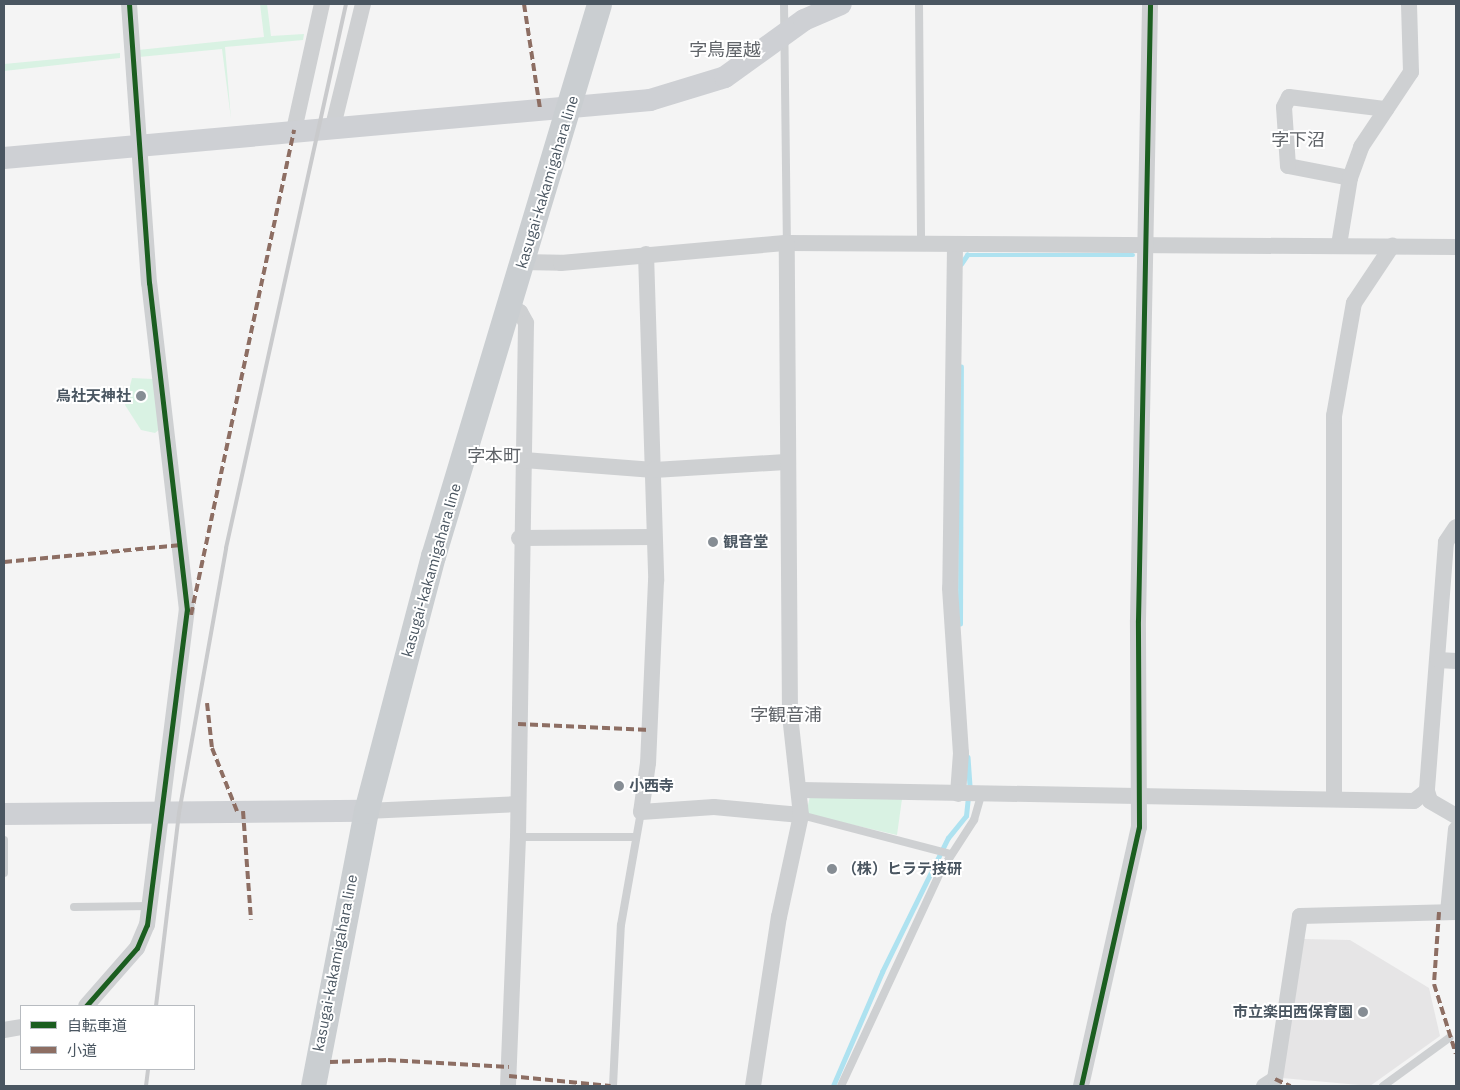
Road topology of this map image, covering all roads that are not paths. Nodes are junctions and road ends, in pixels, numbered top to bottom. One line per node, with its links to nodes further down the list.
1 (129, 4): 15 (street)
2 (322, 4): 14 (street)
3 (363, 4): 13 (street)
4 (599, 4): 11 (main road, kasugai-kakamigahara line)
5 (784, 4): 10 (lane)
6 (841, 4): 10 (street)
7 (919, 4): 19 (lane)
8 (1150, 4): 24 (street)
9 (1409, 4): 12 (street)
10 (784, 34): 11 (street); 18 (lane)
11 (570, 107): 13 (street); 26 (main road, kasugai-kakamigahara line)
12 (1386, 109): 17 (street); 17 (street)
13 (333, 126): 14 (street)
14 (294, 130): 15 (street)
15 (141, 143): 16 (street); 45 (street)
16 (4, 158)
17 (1350, 178): 20 (street)
18 (787, 243): 19 (street); 25 (street); 29 (street)
19 (921, 244): 21 (street)
20 (1339, 245): 22 (street); 24 (street)
21 (955, 246): 24 (street); 38 (street)
22 (1392, 246): 23 (street); 41 (street)
23 (1456, 246)
24 (1144, 248): 40 (street)
25 (646, 254): 26 (street); 30 (street)
26 (522, 262): 27 (main road, kasugai-kakamigahara line)
27 (507, 311): 28 (street); 43 (main road, kasugai-kakamigahara line)
28 (524, 460): 30 (street); 33 (street)
29 (786, 462): 30 (street); 36 (street)
30 (654, 470): 32 (street)
31 (1456, 526): 34 (street)
32 (653, 537): 33 (street); 44 (street)
33 (519, 538): 42 (street)
34 (1438, 660): 35 (street); 37 (street)
35 (1456, 661)
36 (801, 790): 38 (street); 47 (street)
37 (1427, 791): 41 (street); 48 (street)
38 (958, 794): 39 (street)
39 (981, 795): 40 (street); 53 (lane)
40 (1138, 798): 41 (street); 65 (street)
41 (1334, 798)
42 (518, 804): 43 (street); 50 (street)
43 (366, 811): 45 (street); 60 (main road, kasugai-kakamigahara line)
44 (641, 812): 47 (street); 51 (lane)
45 (163, 813): 46 (street); 55 (street)
46 (4, 814)
47 (801, 815): 53 (lane); 63 (street)
48 (1456, 816)
49 (1456, 829): 57 (street)
50 (518, 837): 51 (lane); 61 (street)
51 (634, 837): 62 (lane)
52 (4, 840): 54 (lane)
53 (951, 854): 64 (lane)
54 (4, 873)
55 (151, 906): 56 (lane); 58 (street)
56 (74, 907)
57 (1452, 912): 66 (street)
58 (87, 1005)
59 (1449, 1038): 67 (lane)
60 (313, 1086)
61 (508, 1086)
62 (614, 1086)
63 (753, 1086)
64 (841, 1086)
65 (1081, 1086)
66 (1264, 1086)
67 (1383, 1086)

